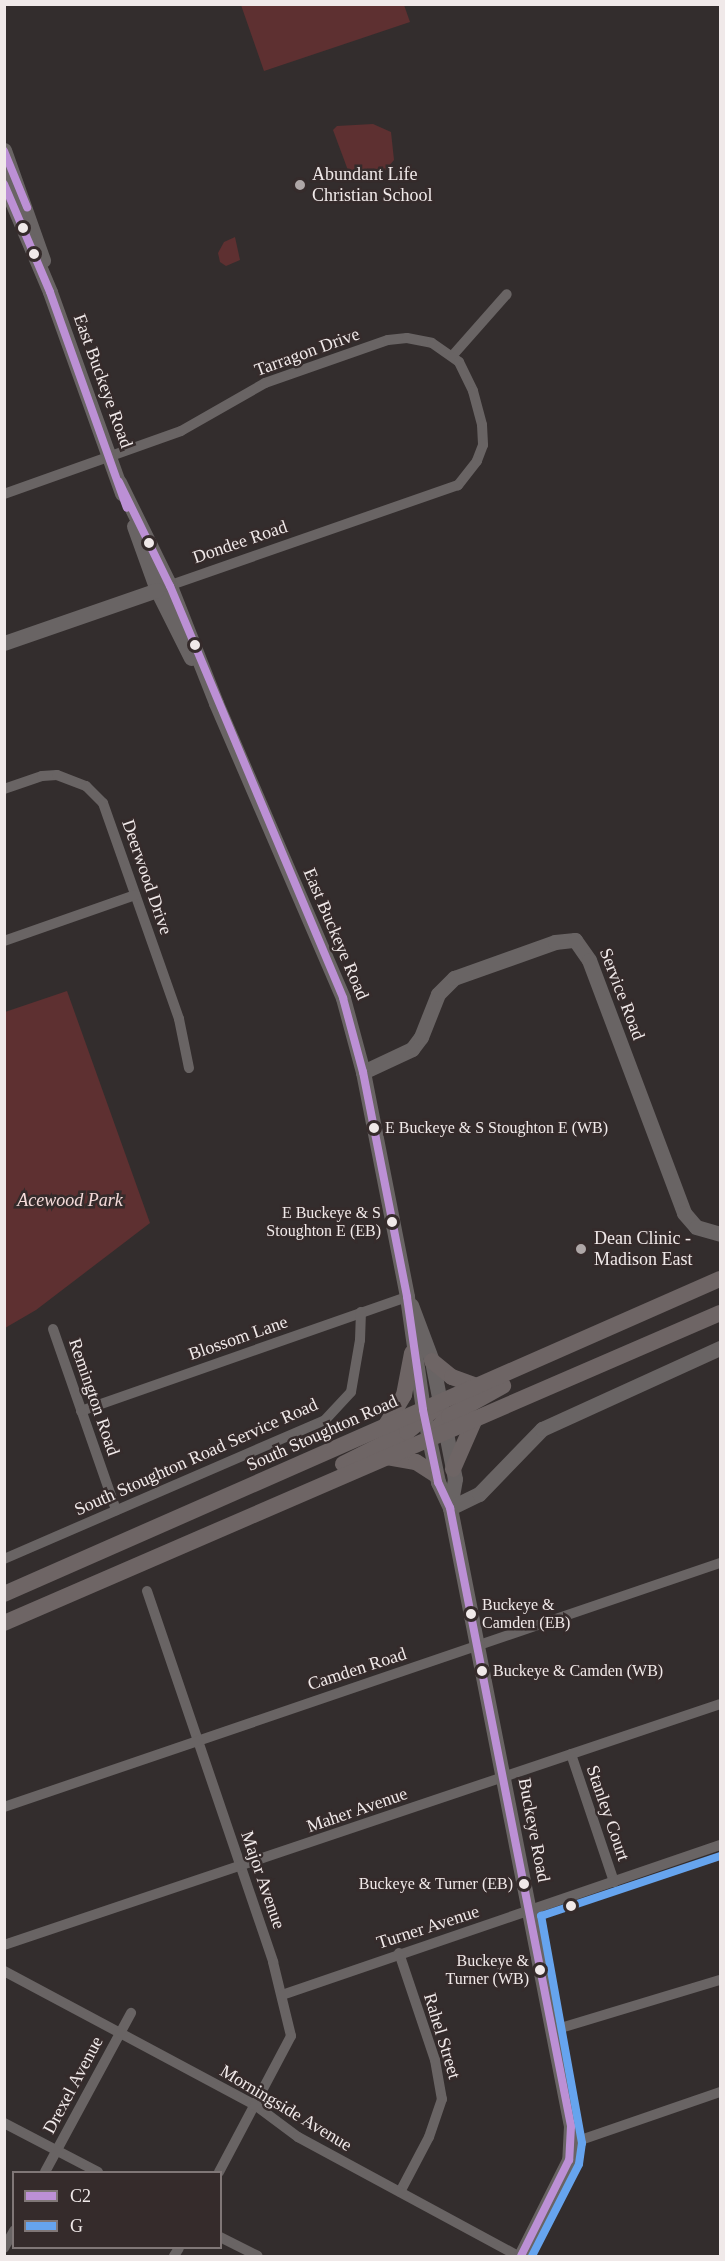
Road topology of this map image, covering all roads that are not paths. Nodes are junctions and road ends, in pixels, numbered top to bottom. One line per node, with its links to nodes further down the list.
1 (4, 150): 3 (street, East Buckeye Road)
2 (4, 183): 3 (street, East Buckeye Road)
3 (14, 206): 6 (street, East Buckeye Road)
4 (507, 294): 5 (street)
5 (453, 356): 6 (street, Tarragon Drive); 8 (street, Dondee Road)
6 (110, 457): 7 (street, Tarragon Drive); 8 (street, East Buckeye Road)
7 (4, 494)
8 (164, 588): 9 (street, Dondee Road); 14 (street, East Buckeye Road)
9 (4, 643)
10 (4, 789): 11 (street, Deerwood Drive)
11 (135, 895): 12 (street); 13 (street, Deerwood Drive)
12 (4, 941)
13 (189, 1068)
14 (363, 1072): 15 (street, Service Road); 18 (street, East Buckeye Road)
15 (720, 1234)
16 (720, 1279): 17 (main road)
17 (681, 1296): 25 (main road); 31 (main road)
18 (407, 1297): 19 (street, Blossom Lane); 23 (street, East Buckeye Road); 24 (street, East Buckeye Road)
19 (361, 1312): 27 (street, Blossom Lane); 37 (street, South Stoughton Road Service Road)
20 (720, 1312): 29 (main road)
21 (53, 1329): 27 (street, Remington Road)
22 (720, 1348): 36 (street)
23 (412, 1353): 28 (street, East Buckeye Road); 30 (main road)
24 (432, 1361): 25 (main road); 26 (street, East Buckeye Road)
25 (477, 1386): 26 (main road)
26 (440, 1402): 28 (main road); 31 (street, East Buckeye Road)
27 (81, 1411): 37 (street, Remington Road)
28 (424, 1414): 30 (main road, South Stoughton Road); 32 (street, East Buckeye Road); 38 (main road)
29 (475, 1419): 31 (main road); 34 (main road)
30 (386, 1425): 42 (main road, South Stoughton Road)
31 (445, 1426): 32 (main road); 34 (street, Buckeye Road)
32 (429, 1438): 33 (main road); 35 (street, Buckeye Road)
33 (387, 1457): 35 (main road); 38 (main road)
34 (453, 1469): 36 (street, Buckeye Road)
35 (436, 1475): 36 (street, Buckeye Road)
36 (450, 1508): 44 (street, Buckeye Road)
37 (116, 1510): 39 (street, South Stoughton Road Service Road)
38 (215, 1532): 43 (main road)
39 (4, 1559)
40 (720, 1563): 44 (street, Camden Road)
41 (147, 1591): 46 (street, Major Avenue)
42 (4, 1594)
43 (4, 1623)
44 (476, 1647): 46 (street, Camden Road); 48 (street, Buckeye Road)
45 (720, 1704): 47 (street, Maher Avenue)
46 (200, 1741): 49 (street, Camden Road); 51 (street, Major Avenue)
47 (571, 1754): 48 (street, Maher Avenue); 52 (street, Stanley Court)
48 (504, 1778): 51 (street, Maher Avenue); 53 (street, Buckeye Road)
49 (4, 1807)
50 (720, 1845): 52 (street, Turner Avenue)
51 (242, 1867): 54 (street, Maher Avenue); 58 (street, Major Avenue)
52 (614, 1882): 53 (street, Turner Avenue)
53 (529, 1909): 55 (street, Turner Avenue); 60 (street, Buckeye Road)
54 (4, 1946)
55 (399, 1953): 58 (street, Turner Avenue); 71 (street, Rahel Street)
56 (4, 1971): 61 (street, Morningside Avenue)
57 (720, 1980): 60 (street)
58 (282, 1995): 63 (street, Major Avenue)
59 (130, 2013): 61 (street, Drexel Avenue)
60 (554, 2031): 66 (street, Buckeye Road)
61 (120, 2032): 63 (street, Morningside Avenue); 67 (street, Drexel Avenue)
62 (719, 2093): 64 (street); 66 (street)
63 (255, 2105): 70 (street, Major Avenue); 71 (street, Morningside Avenue)
64 (720, 2105)
65 (4, 2123): 67 (street)
66 (572, 2143): 76 (street, Buckeye Road)
67 (56, 2151): 68 (street, Drexel Avenue); 69 (street)
68 (46, 2171)
69 (96, 2171)
70 (220, 2171)
71 (400, 2192): 76 (street, Morningside Avenue)
72 (12, 2234): 74 (street)
73 (222, 2238): 75 (street)
74 (4, 2248)
75 (258, 2256)
76 (519, 2256)

